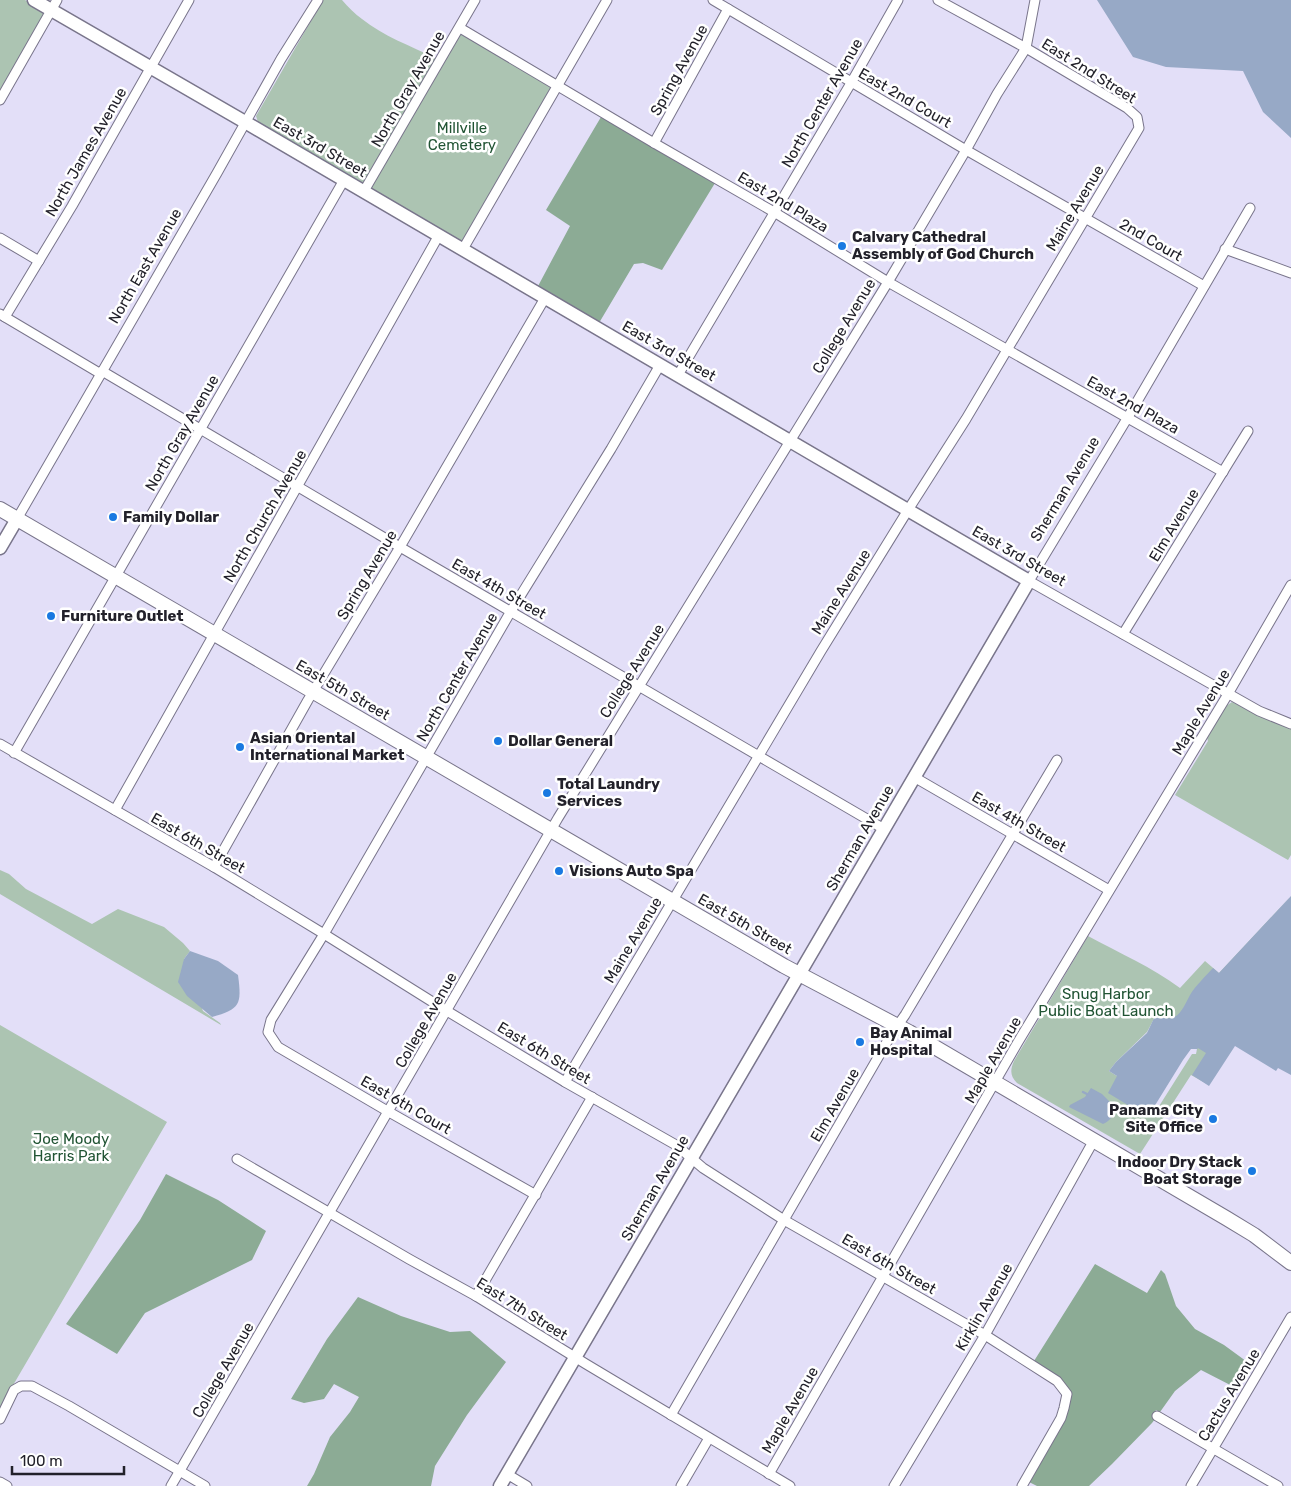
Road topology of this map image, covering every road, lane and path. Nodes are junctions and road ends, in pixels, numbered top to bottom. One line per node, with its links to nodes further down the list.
1 (34, 0): 10 (street, East 3rd Street)
2 (189, 0): 14 (street, North James Avenue)
3 (318, 0): 19 (street, North East Avenue)
4 (475, 0): 12 (street, North Gray Avenue)
5 (607, 0): 16 (street)
6 (713, 0): 11 (street, East 2nd Court)
7 (898, 0): 15 (street, North Center Avenue)
8 (938, 0): 13 (street, East 2nd Street)
9 (1035, 0): 13 (street, College Avenue)
10 (54, 5): 14 (street, East 3rd Street); 17 (street)
11 (728, 9): 15 (street, East 2nd Court); 20 (street, Spring Avenue)
12 (460, 28): 16 (street, East 2nd Plaza); 23 (street, North Gray Avenue)
13 (1026, 48): 18 (street, East 2nd Street); 21 (street, College Avenue)
14 (150, 68): 19 (street, East 3rd Street); 31 (street, North James Avenue)
15 (851, 82): 21 (street, East 2nd Court); 25 (street, North Center Avenue)
16 (557, 86): 20 (street, East 2nd Plaza); 29 (street)
17 (0, 100)
18 (1137, 117): 26 (street, Maine Avenue)
19 (246, 122): 22 (street, East 3rd Street); 39 (street, North East Avenue)
20 (654, 143): 25 (street, East 2nd Plaza)
21 (966, 150): 26 (street, East 2nd Court); 33 (street, College Avenue)
22 (344, 180): 23 (street, East 3rd Street); 42 (street, North Gray Avenue)
23 (364, 191): 27 (street, East 3rd Street)
24 (1250, 208): 30 (street, Sherman Avenue)
25 (774, 212): 33 (street, East 2nd Plaza); 40 (street, North Center Avenue)
26 (1085, 218): 34 (street, 2nd Court); 37 (street, Maine Avenue)
27 (439, 235): 29 (street, East 3rd Street); 46 (street, North Church Avenue)
28 (0, 238): 31 (street)
29 (463, 249): 35 (street, East 3rd Street)
30 (1225, 249): 32 (street); 34 (street, Sherman Avenue)
31 (39, 261): 36 (street, North James Avenue)
32 (1291, 273)
33 (888, 282): 37 (street, East 2nd Plaza); 44 (street, College Avenue)
34 (1204, 286): 41 (street, Sherman Avenue)
35 (545, 298): 38 (street, East 3rd Street); 50 (street, Spring Avenue)
36 (3, 316): 39 (street, East 4th Street)
37 (1007, 350): 41 (street, East 2nd Plaza); 48 (street, Maine Avenue)
38 (660, 365): 40 (street, East 3rd Street); 55 (street, North Center Avenue)
39 (102, 372): 42 (street, East 4th Street); 49 (street, North East Avenue)
40 (678, 375): 44 (street, East 3rd Street)
41 (1128, 417): 45 (street, East 2nd Plaza); 53 (street, Sherman Avenue)
42 (201, 430): 46 (street, East 4th Street); 52 (street, North Gray Avenue)
43 (1248, 431): 45 (street, Elm Avenue)
44 (790, 441): 48 (street, East 3rd Street); 58 (street, College Avenue)
45 (1223, 472): 57 (street, Elm Avenue)
46 (298, 487): 50 (street, East 4th Street); 56 (street, North Church Avenue)
47 (0, 509): 49 (main road, East 5th Street)
48 (908, 510): 53 (street, East 3rd Street); 64 (street, Maine Avenue)
49 (17, 519): 51 (street, North East Avenue); 52 (main road, East 5th Street)
50 (400, 547): 55 (street, East 4th Street); 59 (street, Spring Avenue)
51 (0, 548)
52 (116, 576): 56 (main road, East 5th Street); 63 (street, North Gray Avenue)
53 (1029, 581): 57 (street, East 3rd Street); 67 (street, Sherman Avenue)
54 (1291, 585): 60 (street, Maple Avenue)
55 (511, 611): 58 (street, East 4th Street); 65 (street, North Center Avenue)
56 (214, 634): 59 (main road, East 5th Street); 68 (street, North Church Avenue)
57 (1123, 634): 60 (street, East 3rd Street)
58 (638, 687): 64 (street, East 4th Street); 70 (street, College Avenue)
59 (314, 692): 65 (main road, East 5th Street); 72 (street, Spring Avenue)
60 (1228, 694): 61 (street, East 3rd Street); 73 (street, Maple Avenue)
61 (1291, 724)
62 (0, 744): 63 (street, East 6th Street)
63 (14, 753): 68 (street, East 6th Street)
64 (759, 756): 69 (street, East 4th Street); 74 (street, Maine Avenue)
65 (427, 758): 70 (main road, East 5th Street); 75 (street, North Center Avenue)
66 (1057, 760): 71 (street, Elm Avenue)
67 (914, 777): 69 (street, Sherman Avenue); 71 (street, East 4th Street)
68 (115, 810): 72 (street, East 6th Street)
69 (884, 829): 76 (street, Sherman Avenue)
70 (551, 830): 74 (main road, East 5th Street); 77 (street, College Avenue)
71 (1013, 834): 73 (street, East 4th Street); 78 (street, Elm Avenue)
72 (214, 867): 75 (street, East 6th Street)
73 (1109, 890): 81 (street, Maple Avenue)
74 (672, 901): 76 (main road, East 5th Street); 80 (street, Maine Avenue)
75 (324, 934): 77 (street, East 6th Street); 79 (street, North Center Avenue)
76 (799, 974): 78 (main road, East 5th Street); 85 (street, Sherman Avenue)
77 (447, 1011): 80 (street, East 6th Street); 83 (street, College Avenue)
78 (898, 1026): 81 (main road, East 5th Street); 89 (street, Elm Avenue)
79 (268, 1032): 83 (street, East 6th Court)
80 (565, 1082): 82 (street, East 6th Street)
81 (995, 1082): 84 (main road, East 5th Street); 91 (street, Maple Avenue)
82 (592, 1097): 85 (street, East 6th Street); 87 (street)
83 (389, 1112): 87 (street, East 6th Court); 88 (street, College Avenue)
84 (1094, 1140): 90 (main road, East 5th Street); 94 (street, Kirklin Avenue)
85 (692, 1157): 89 (street, East 6th Street); 95 (street, Sherman Avenue)
86 (237, 1159): 88 (street, East 7th Street)
87 (536, 1195): 92 (street)
88 (331, 1212): 92 (street, East 7th Street); 101 (street, College Avenue)
89 (784, 1220): 91 (street, East 6th Street); 96 (street, Elm Avenue)
90 (1291, 1263)
91 (884, 1276): 94 (street, East 6th Street); 103 (street, Maple Avenue)
92 (476, 1296): 95 (street, East 7th Street)
93 (1291, 1317): 100 (street, Cactus Avenue)
94 (985, 1334): 105 (street, East 6th Street); 113 (street, Kirklin Avenue)
95 (575, 1358): 96 (street, East 7th Street); 102 (street, Sherman Avenue)
96 (671, 1415): 99 (street, East 7th Street)
97 (1157, 1416): 100 (street)
98 (0, 1419): 101 (street)
99 (709, 1438): 103 (street, East 7th Street); 111 (street)
100 (1213, 1448): 114 (street, Cactus Avenue); 115 (street)
101 (180, 1471): 107 (street, College Avenue); 108 (street)
102 (507, 1474): 109 (street, Sherman Avenue); 110 (street)
103 (769, 1474): 112 (street, East 7th Street)
104 (0, 1482): 106 (street)
105 (1024, 1485)
106 (7, 1486)
107 (171, 1486)
108 (205, 1486)
109 (500, 1486)
110 (527, 1486)
111 (681, 1486)
112 (790, 1486)
113 (894, 1486)
114 (1191, 1486)
115 (1278, 1486)

